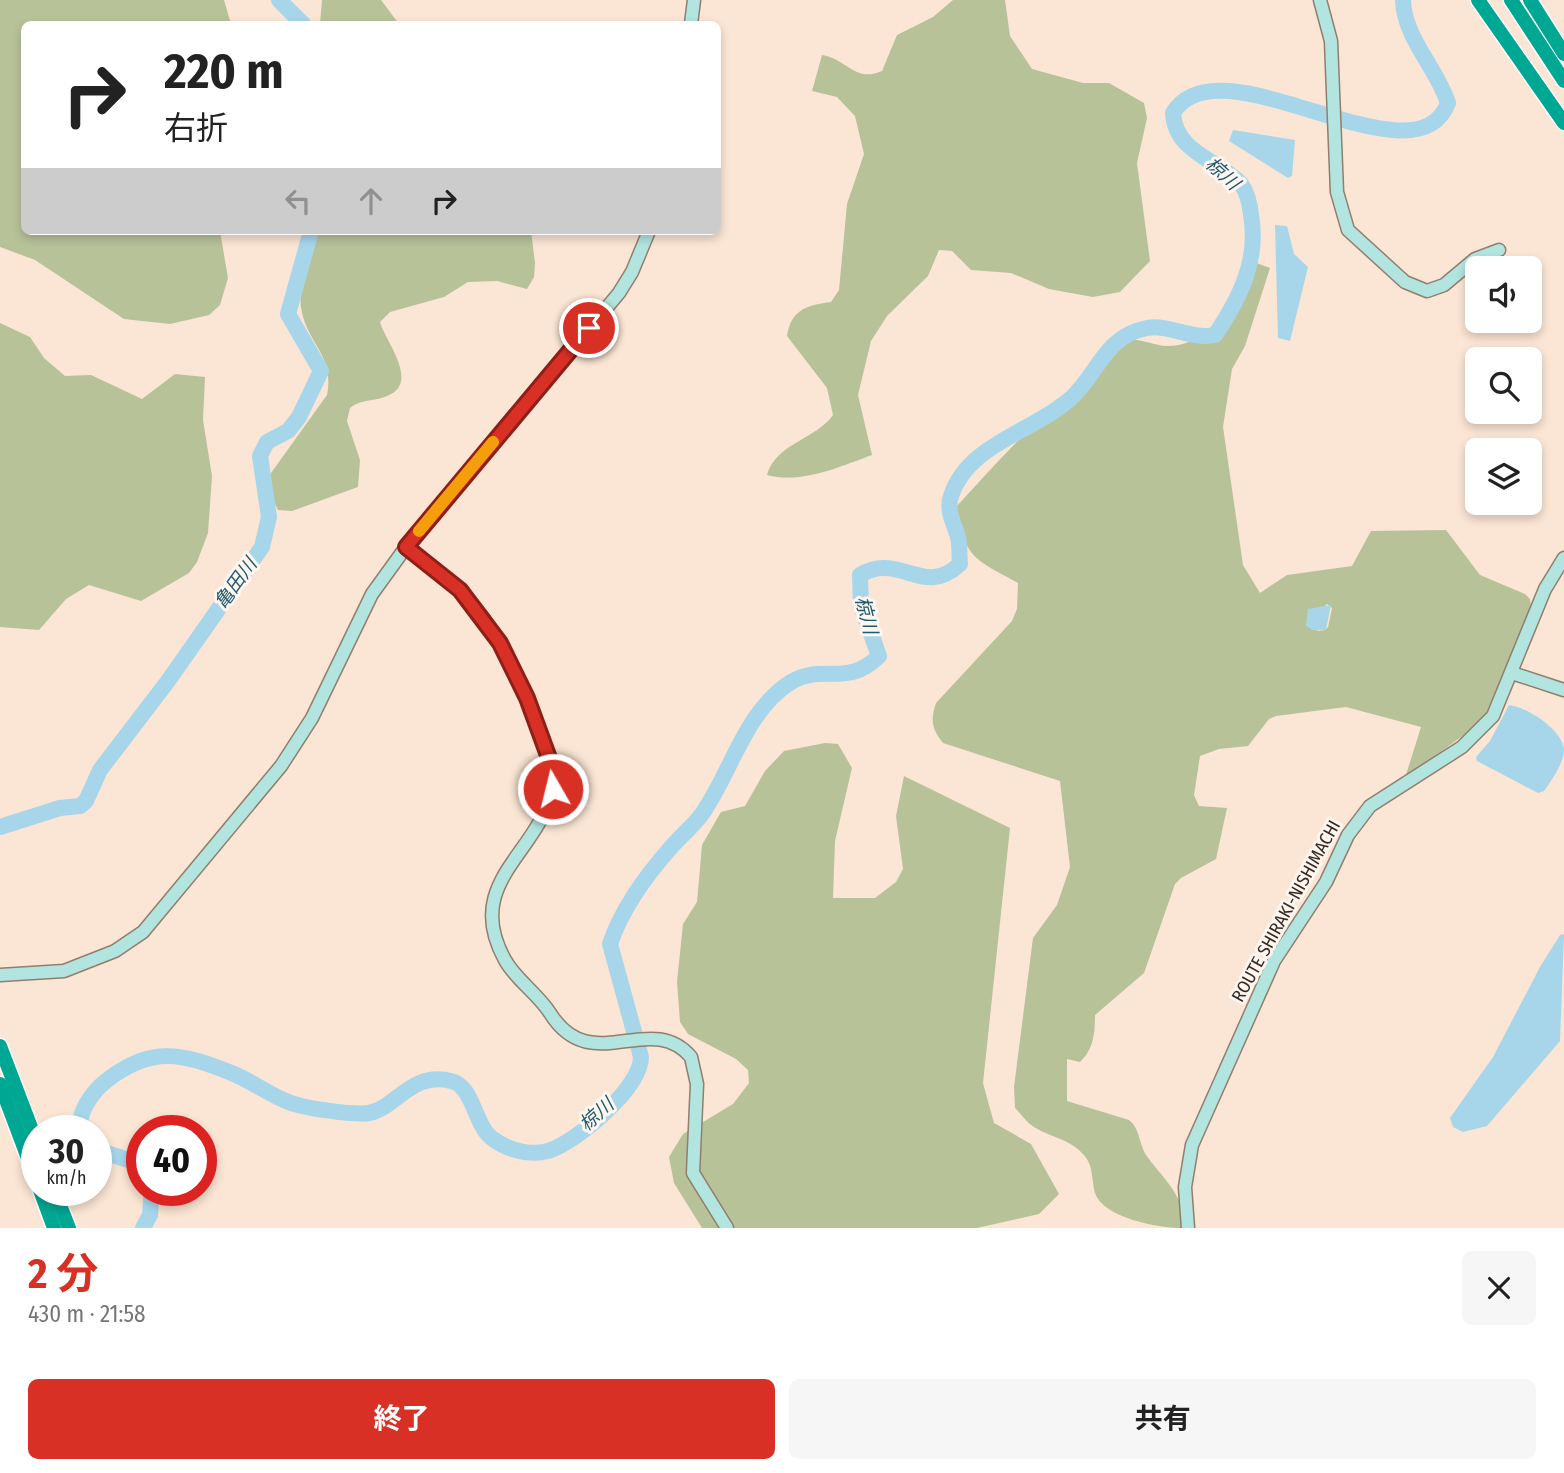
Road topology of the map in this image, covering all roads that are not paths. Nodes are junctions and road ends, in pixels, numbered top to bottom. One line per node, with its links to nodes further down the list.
1 (694, 0): 6 (street)
2 (1320, 0): 11 (street)
3 (1478, 0): 9 (highway)
4 (1511, 0): 8 (highway)
5 (1530, 0): 7 (highway)
6 (691, 21)
7 (1564, 54)
8 (1562, 77)
9 (1564, 123)
10 (647, 235): 12 (street)
11 (1499, 250)
12 (406, 547): 16 (street); 25 (street)
13 (1564, 558): 14 (street, ROUTE SHIRAKI-NISHIMACHI)
14 (1512, 673): 15 (street); 26 (street, ROUTE SHIRAKI-NISHIMACHI)
15 (1564, 690)
16 (0, 975)
17 (0, 1046): 19 (highway)
18 (0, 1084): 20 (highway)
19 (26, 1115)
20 (21, 1140)
21 (46, 1206): 23 (highway)
22 (60, 1206): 24 (highway)
23 (54, 1228)
24 (68, 1228)
25 (727, 1228)
26 (1188, 1228)

